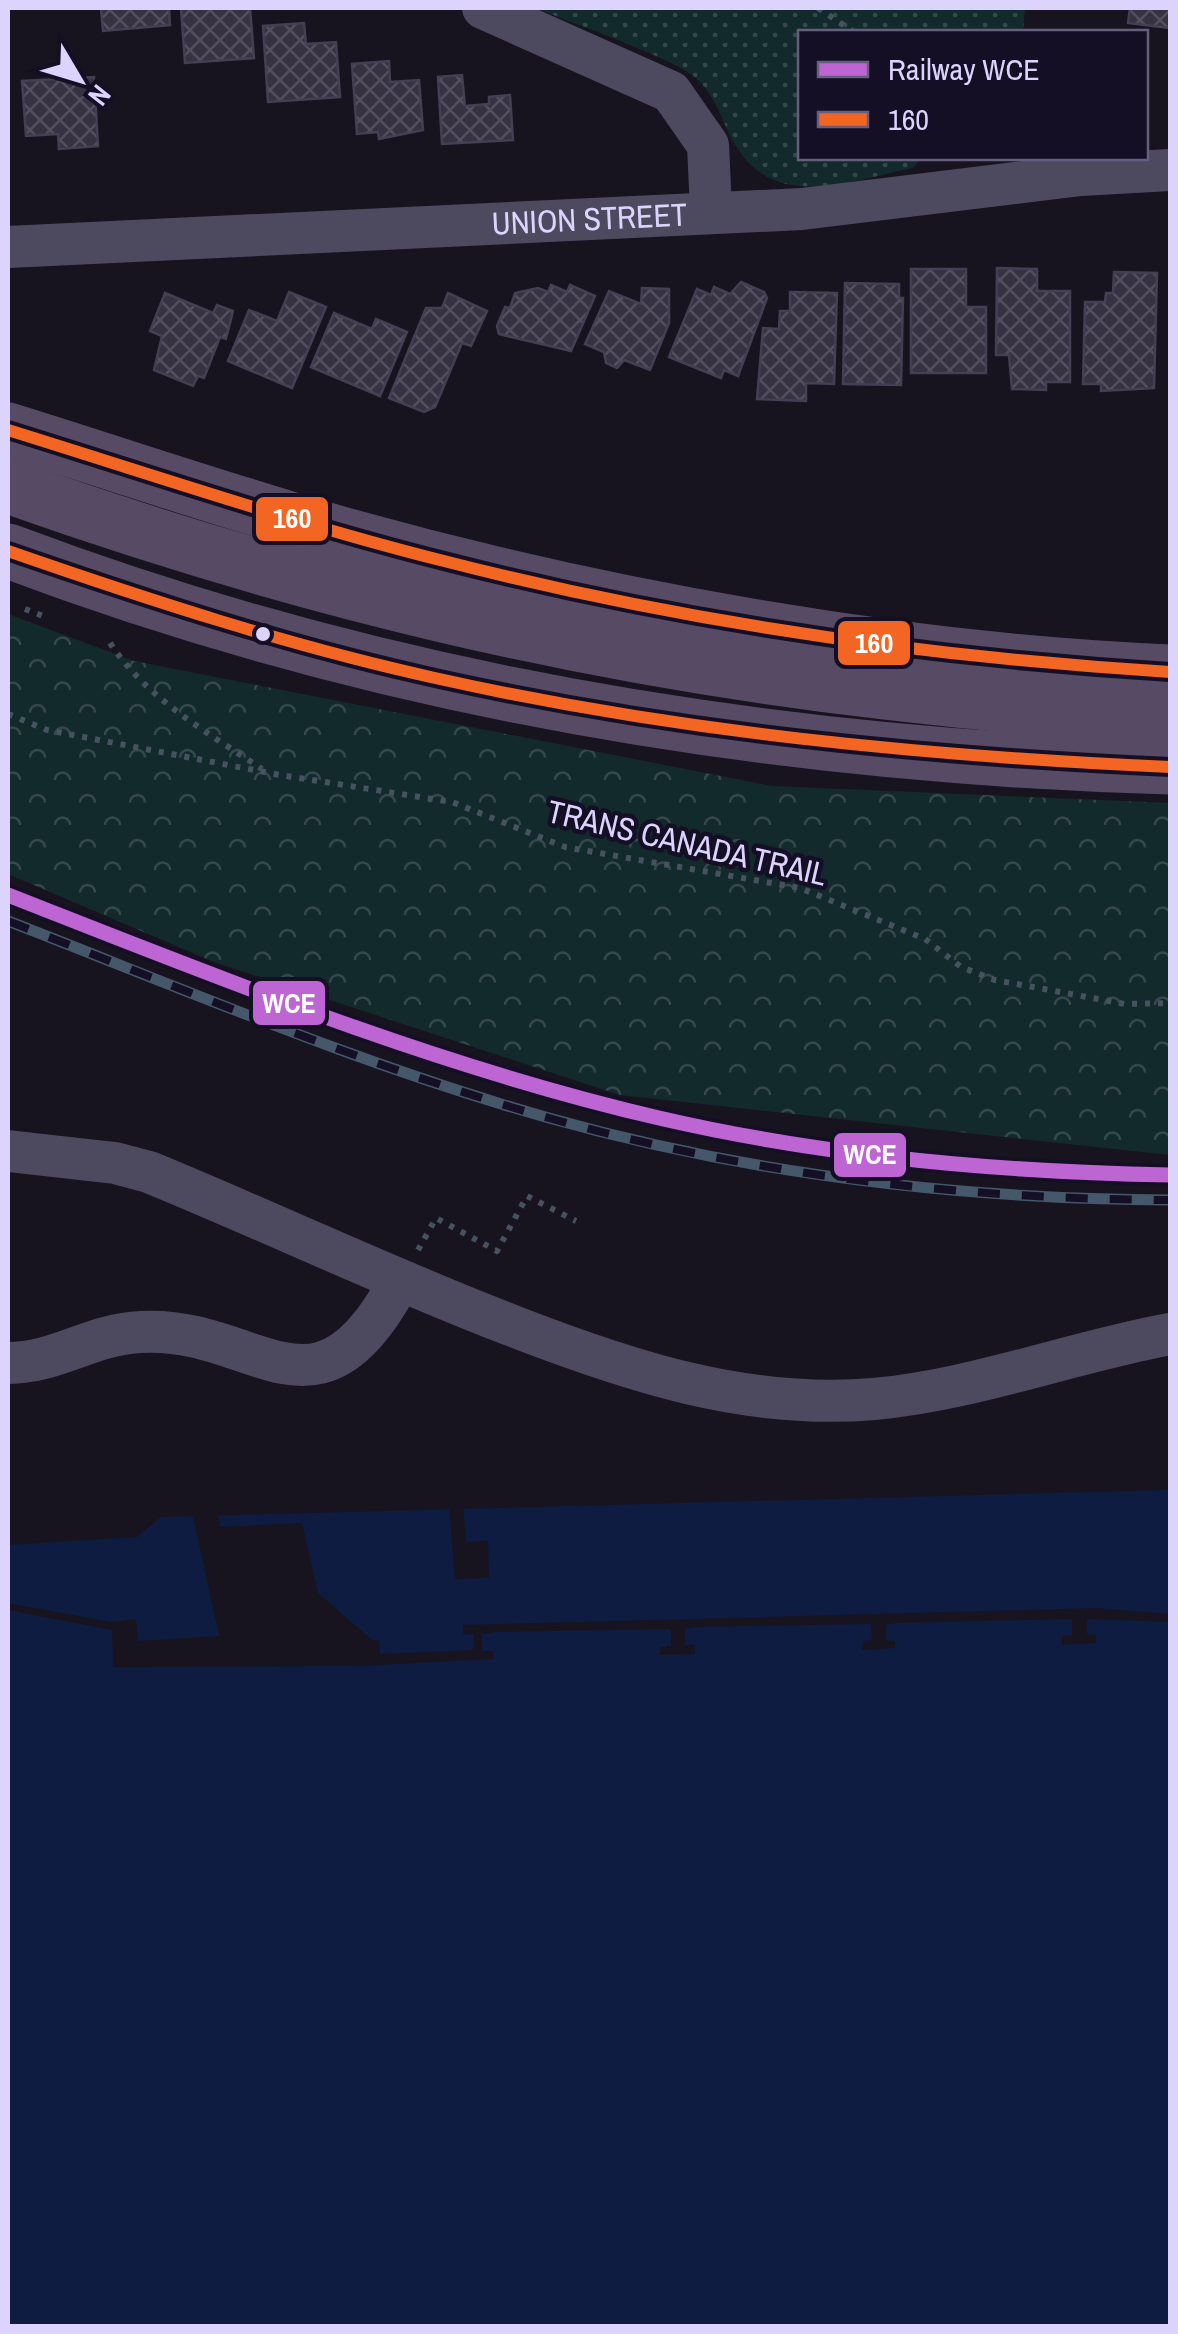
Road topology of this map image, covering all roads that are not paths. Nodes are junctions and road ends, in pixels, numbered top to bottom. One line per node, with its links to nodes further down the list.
1 (483, 8): 3 (street)
2 (1170, 170): 3 (street, UNION STREET)
3 (711, 210): 4 (street, UNION STREET)
4 (8, 246)
5 (8, 430): 8 (main road)
6 (8, 486): 9 (main road)
7 (8, 551): 10 (main road)
8 (1170, 672)
9 (1170, 714)
10 (1170, 767)
11 (8, 1151): 12 (street)
12 (399, 1282): 13 (street); 14 (street)
13 (1170, 1334)
14 (8, 1364)

